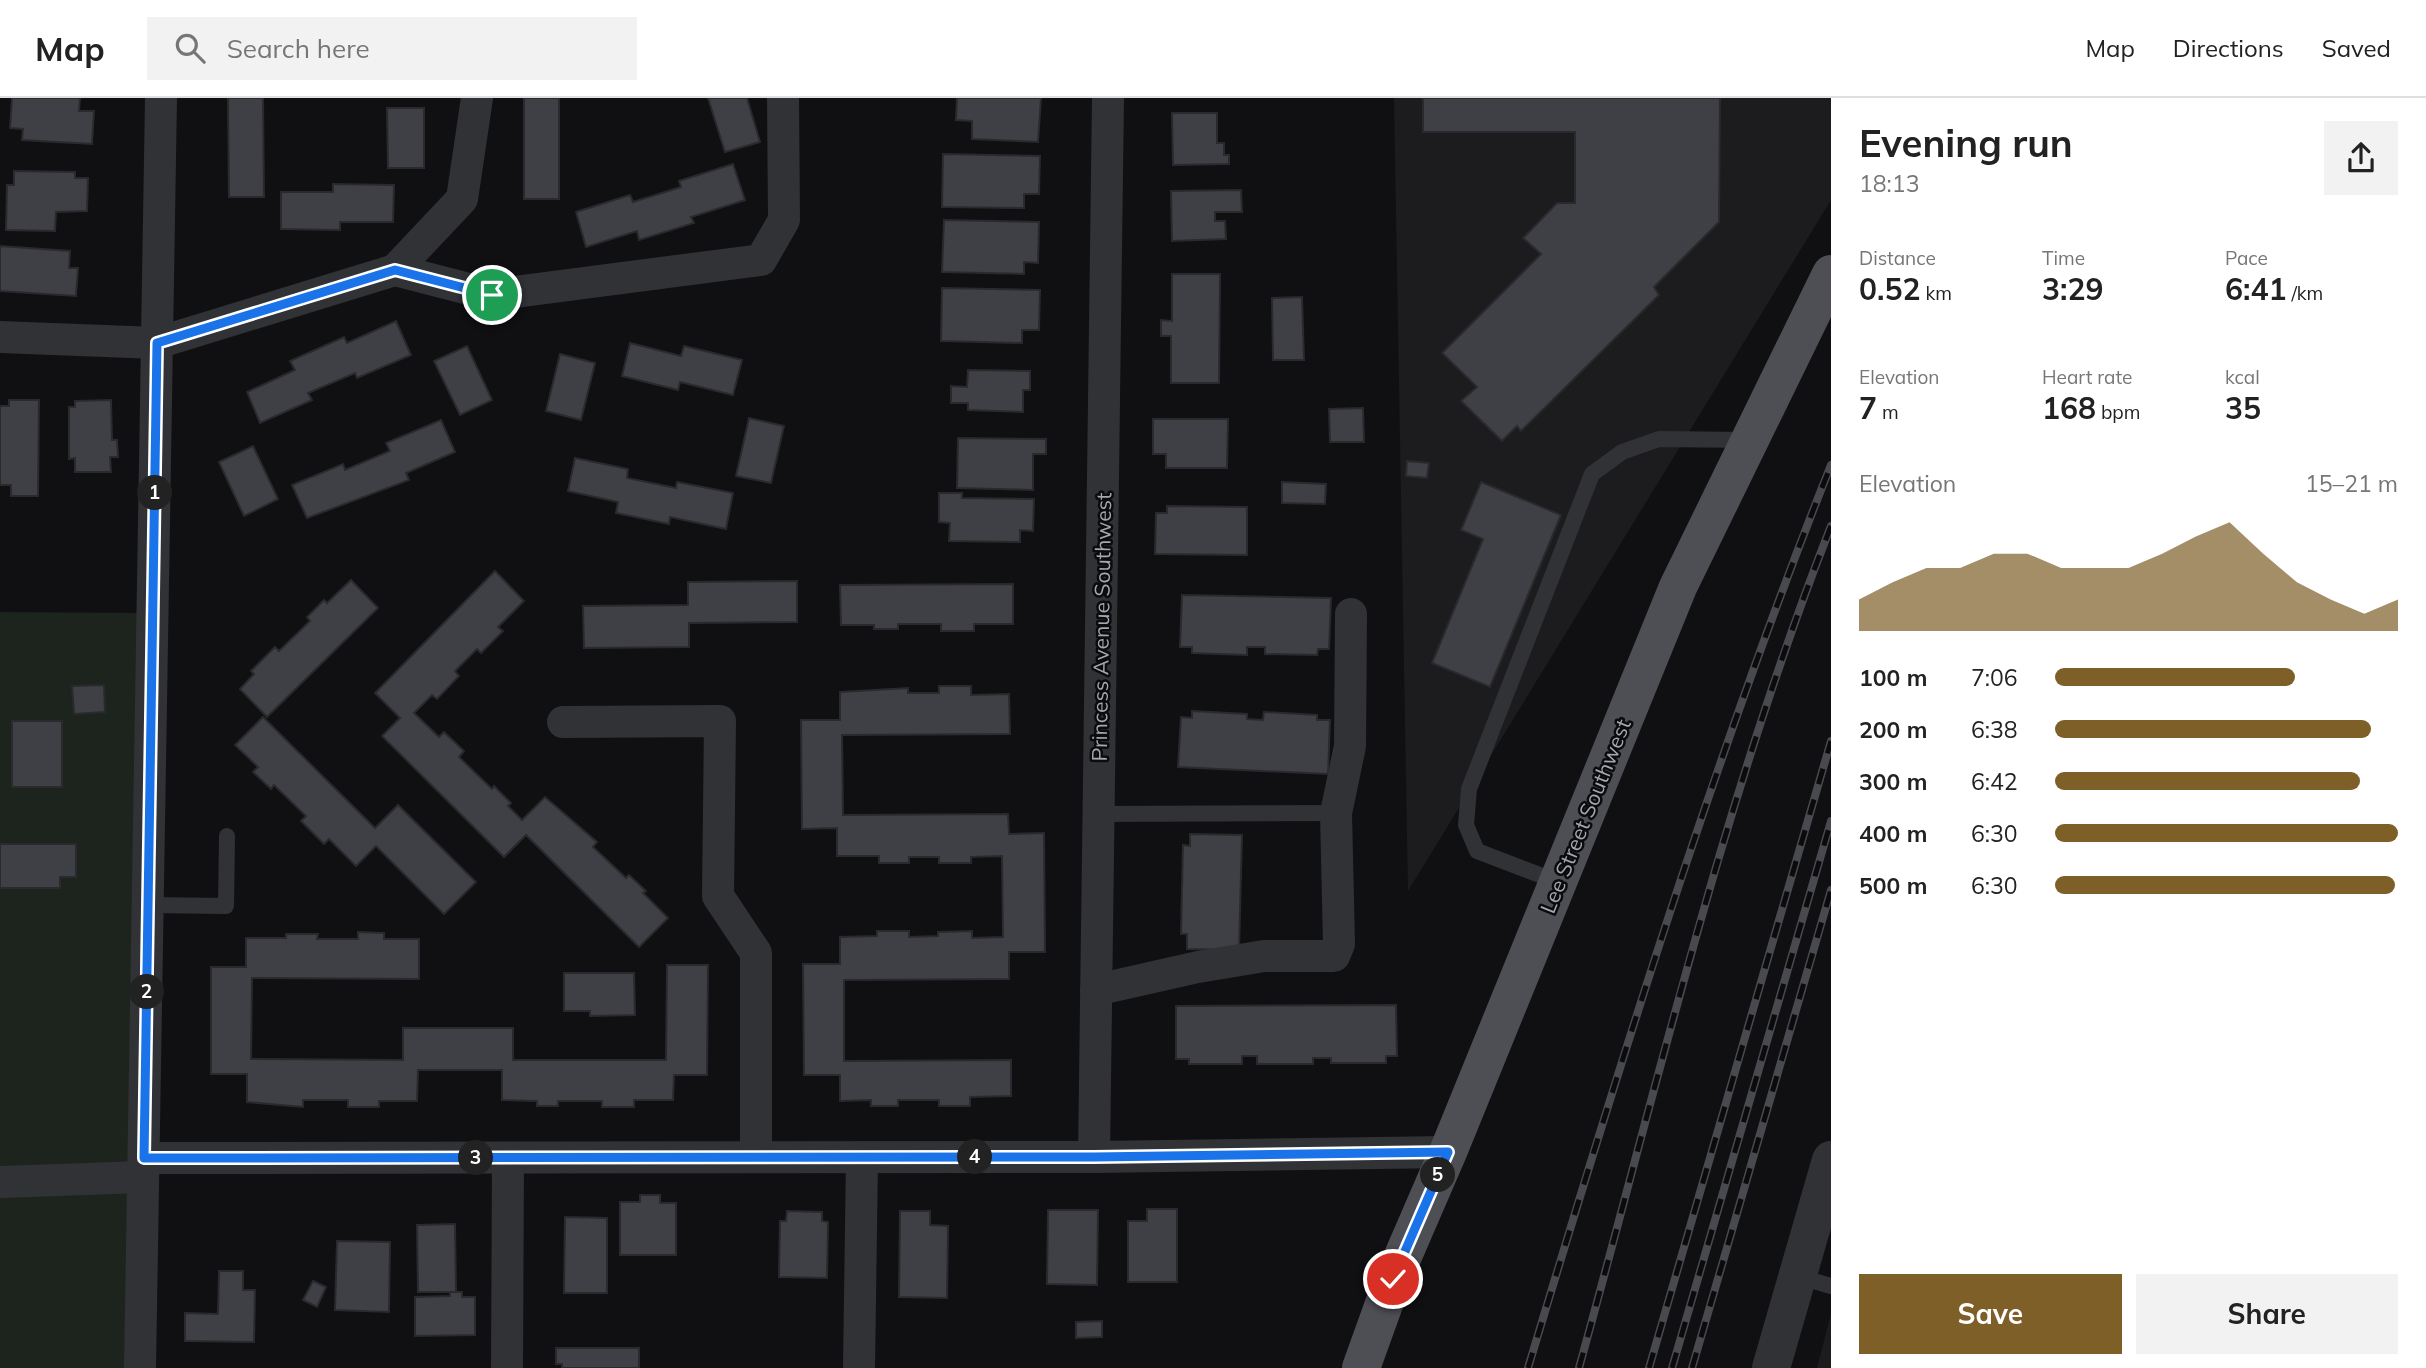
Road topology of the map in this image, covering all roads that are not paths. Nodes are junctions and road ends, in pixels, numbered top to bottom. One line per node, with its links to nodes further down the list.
1 (161, 98): 8 (street)
2 (477, 98): 5 (street)
3 (783, 98): 5 (street)
4 (1108, 98): 13 (street, Princess Avenue Southwest)
5 (395, 270): 8 (street)
6 (1831, 274): 9 (main road, Lee Street Southwest)
7 (0, 337): 8 (street)
8 (157, 343): 16 (street)
9 (1750, 440): 15 (main road, Lee Street Southwest); 15 (lane)
10 (1351, 614): 12 (street)
11 (563, 722): 19 (street)
12 (1336, 813): 13 (lane); 17 (street)
13 (1098, 814): 17 (street, Princess Avenue Southwest)
14 (227, 836): 16 (lane)
15 (1558, 882): 18 (main road, Lee Street Southwest)
16 (148, 905): 24 (street)
17 (1096, 990): 21 (street, Princess Avenue Southwest)
18 (1448, 1152): 21 (street); 30 (main road, Lee Street Southwest)
19 (756, 1157): 20 (street); 22 (street)
20 (862, 1157): 21 (street); 29 (street)
21 (1094, 1157)
22 (508, 1158): 24 (street); 28 (street)
23 (1831, 1160): 26 (street)
24 (144, 1167): 25 (street); 27 (street)
25 (0, 1182)
26 (1814, 1281): 31 (street)
27 (140, 1368)
28 (507, 1368)
29 (859, 1368)
30 (1361, 1368)
31 (1771, 1368)

